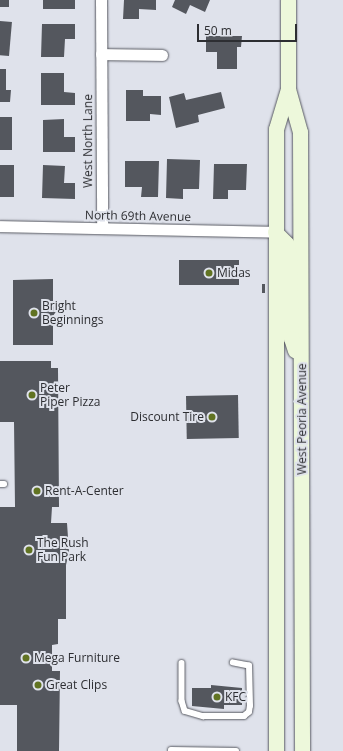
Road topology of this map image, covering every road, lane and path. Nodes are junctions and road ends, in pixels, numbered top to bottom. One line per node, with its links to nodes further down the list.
1 (100, 0): 3 (street, West North Lane)
2 (288, 0): 5 (main road, West Peoria Avenue)
3 (101, 54): 4 (street); 7 (street, West North Lane)
4 (162, 55)
5 (288, 89): 8 (main road, West Peoria Avenue); 9 (main road, West Peoria Avenue)
6 (0, 226): 7 (street, North 69th Avenue)
7 (102, 228): 8 (street, North 69th Avenue)
8 (275, 232): 9 (main road); 14 (main road, West Peoria Avenue)
9 (301, 372): 15 (main road, West Peoria Avenue)
10 (182, 663): 11 (lane)
11 (233, 663)
12 (171, 750): 13 (lane)
13 (236, 751)
14 (276, 751)
15 (302, 751)

